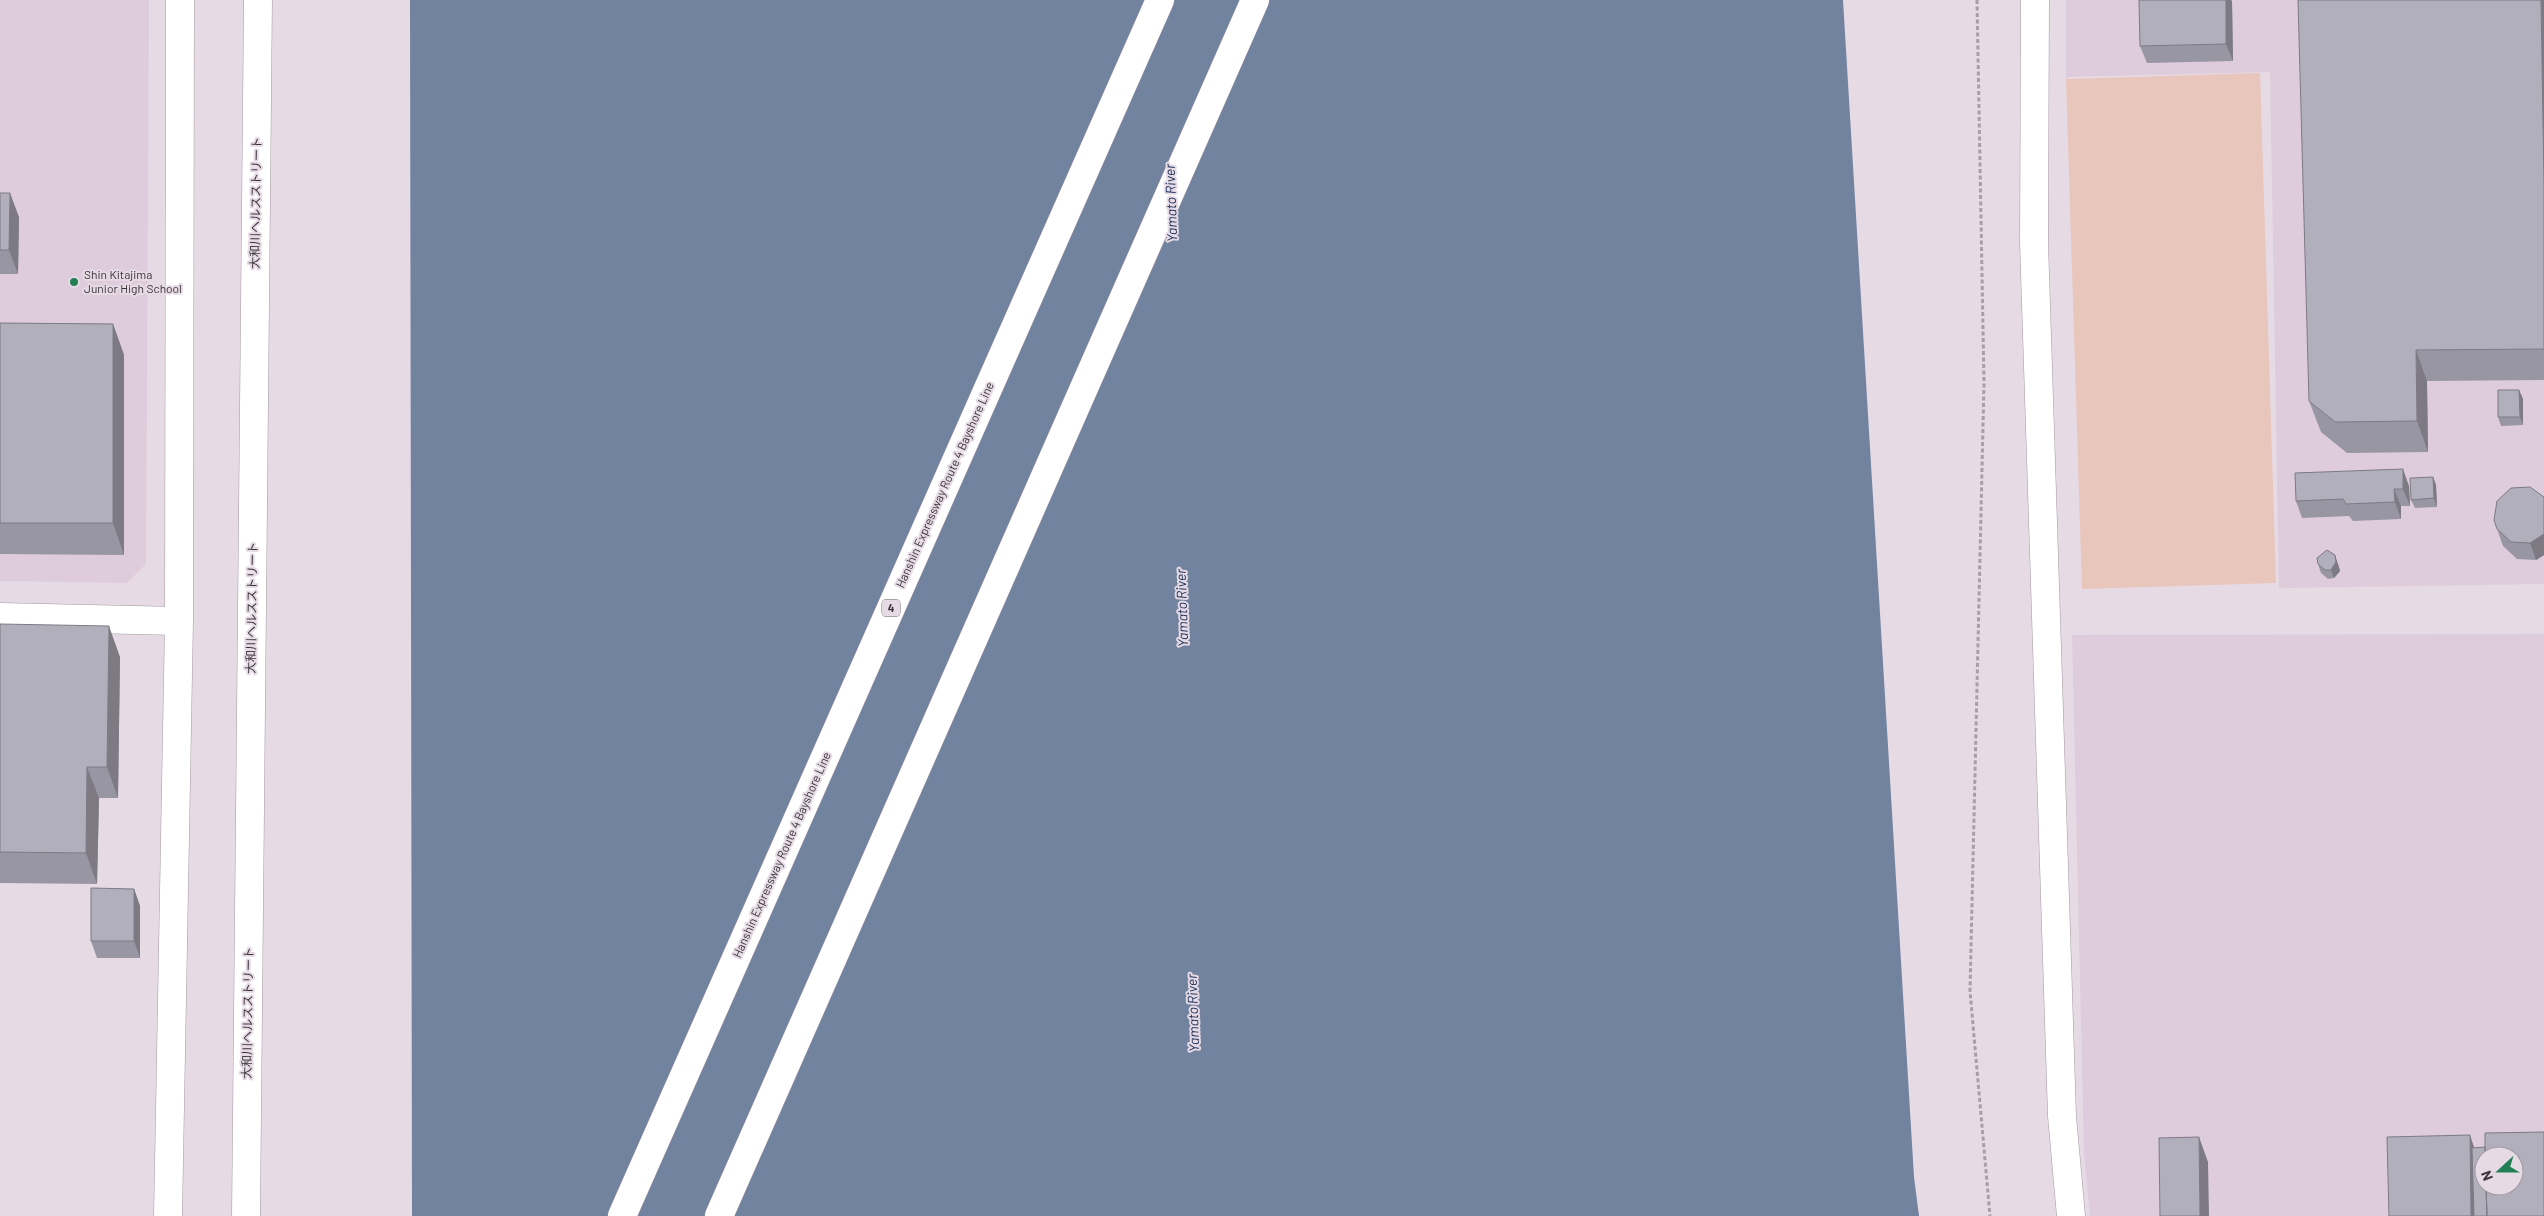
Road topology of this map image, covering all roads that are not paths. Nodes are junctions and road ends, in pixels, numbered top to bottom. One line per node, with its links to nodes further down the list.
1 (180, 0): 7 (main road)
2 (258, 0): 9 (main road, 大和川ヘルスストリート)
3 (1160, 0): 10 (main road, Hanshin Expressway Route 4 Bayshore Line / 4)
4 (1255, 0): 11 (main road)
5 (2035, 0): 12 (main road)
6 (0, 618): 7 (main road)
7 (179, 621): 8 (main road)
8 (168, 1216)
9 (246, 1216)
10 (622, 1216)
11 (719, 1216)
12 (2071, 1216)

